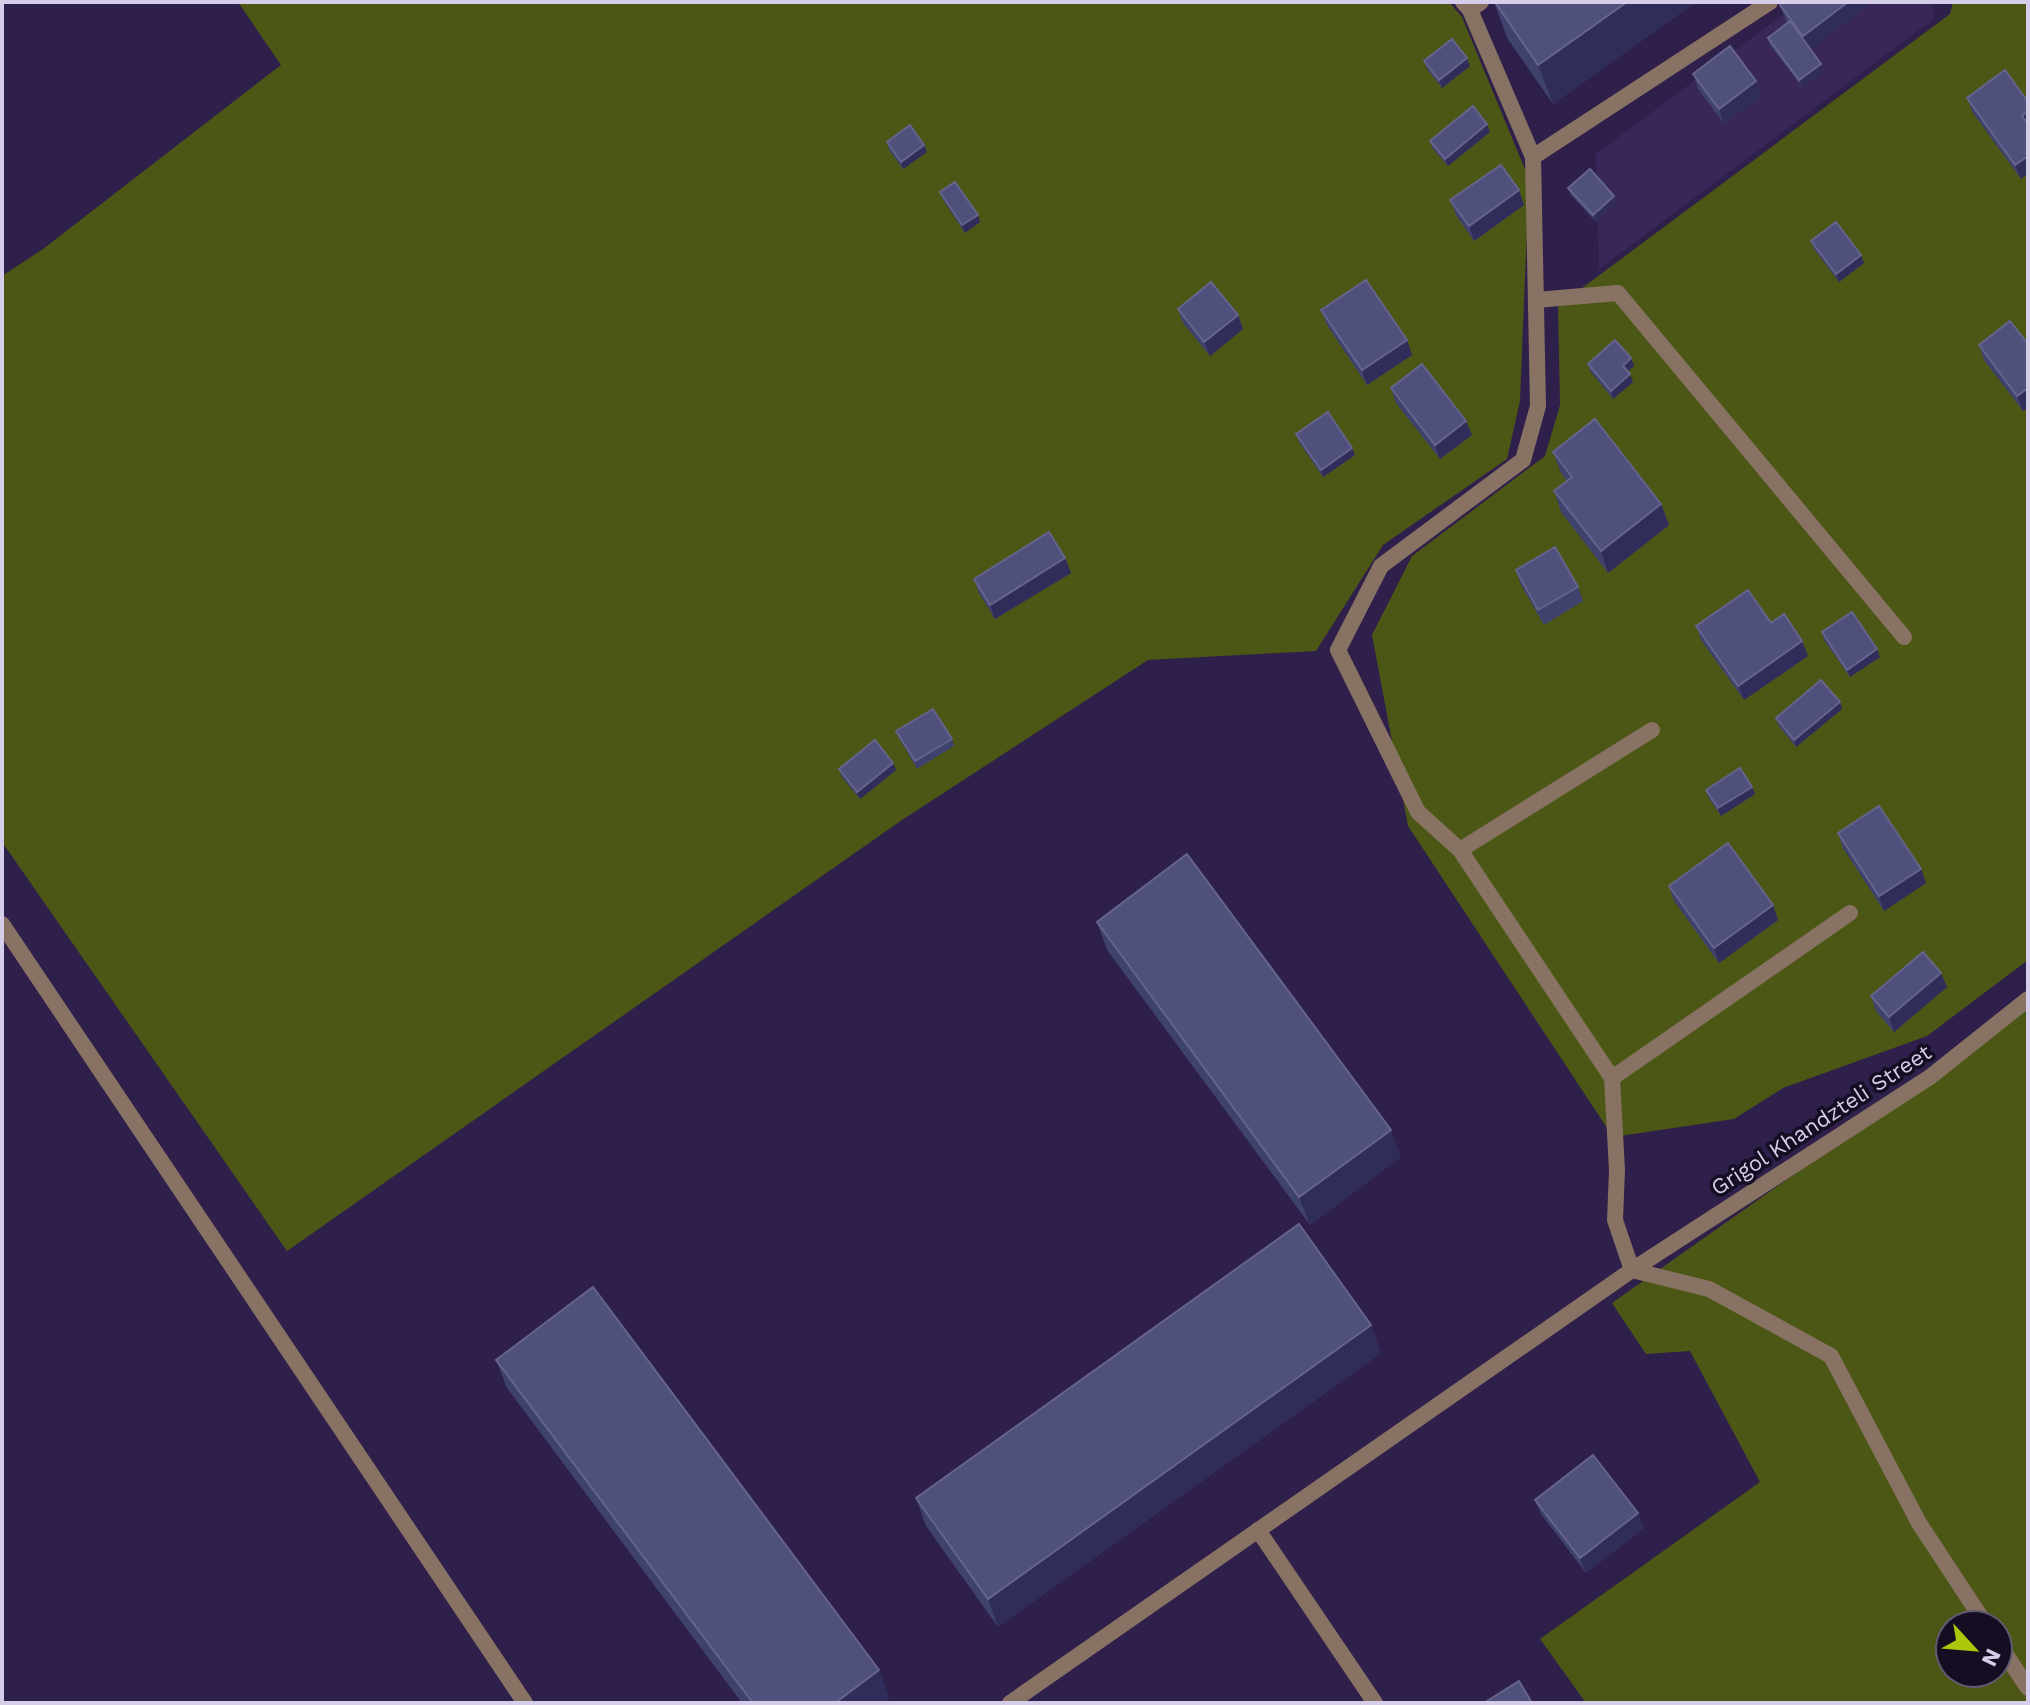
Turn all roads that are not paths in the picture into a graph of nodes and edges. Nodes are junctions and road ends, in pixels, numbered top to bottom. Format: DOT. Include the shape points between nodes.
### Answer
graph roads {
  1 [pos="1770,2"];
  2 [pos="1471,5"];
  3 [pos="1533,157"];
  4 [pos="1536,300"];
  5 [pos="1904,637"];
  6 [pos="1652,730"];
  7 [pos="1460,850"];
  8 [pos="1850,913"];
  9 [pos="2,924"];
  10 [pos="2028,999"];
  11 [pos="1612,1078"];
  12 [pos="1632,1270"];
  13 [pos="1258,1530"];
  14 [pos="1975,1609"];
  15 [pos="2014,1667"];
  16 [pos="2028,1688"];
  17 [pos="525,1703"];
  18 [pos="1010,1703"];
  19 [pos="1375,1703"];
  1 -- 3 [label="street"];
  2 -- 3 [label="street"];
  3 -- 4 [label="street"];
  4 -- 5 [label="street" via="1618,293"];
  4 -- 7 [label="street" via="1538,406 1523,460 1381,566 1338,650 1418,812"];
  6 -- 7 [label="street"];
  7 -- 11 [label="street"];
  8 -- 11 [label="street"];
  9 -- 17 [label="street"];
  10 -- 12 [label="street, Grigol Khandzteli Street" via="1930,1077"];
  11 -- 12 [label="street" via="1615,1220"];
  12 -- 13 [label="street, Grigol Khandzteli Street"];
  12 -- 14 [label="street" via="1709,1289 1831,1356 1919,1523"];
  13 -- 18 [label="street, Grigol Khandzteli Street"];
  13 -- 19 [label="street"];
  15 -- 16 [label="street"];
}
